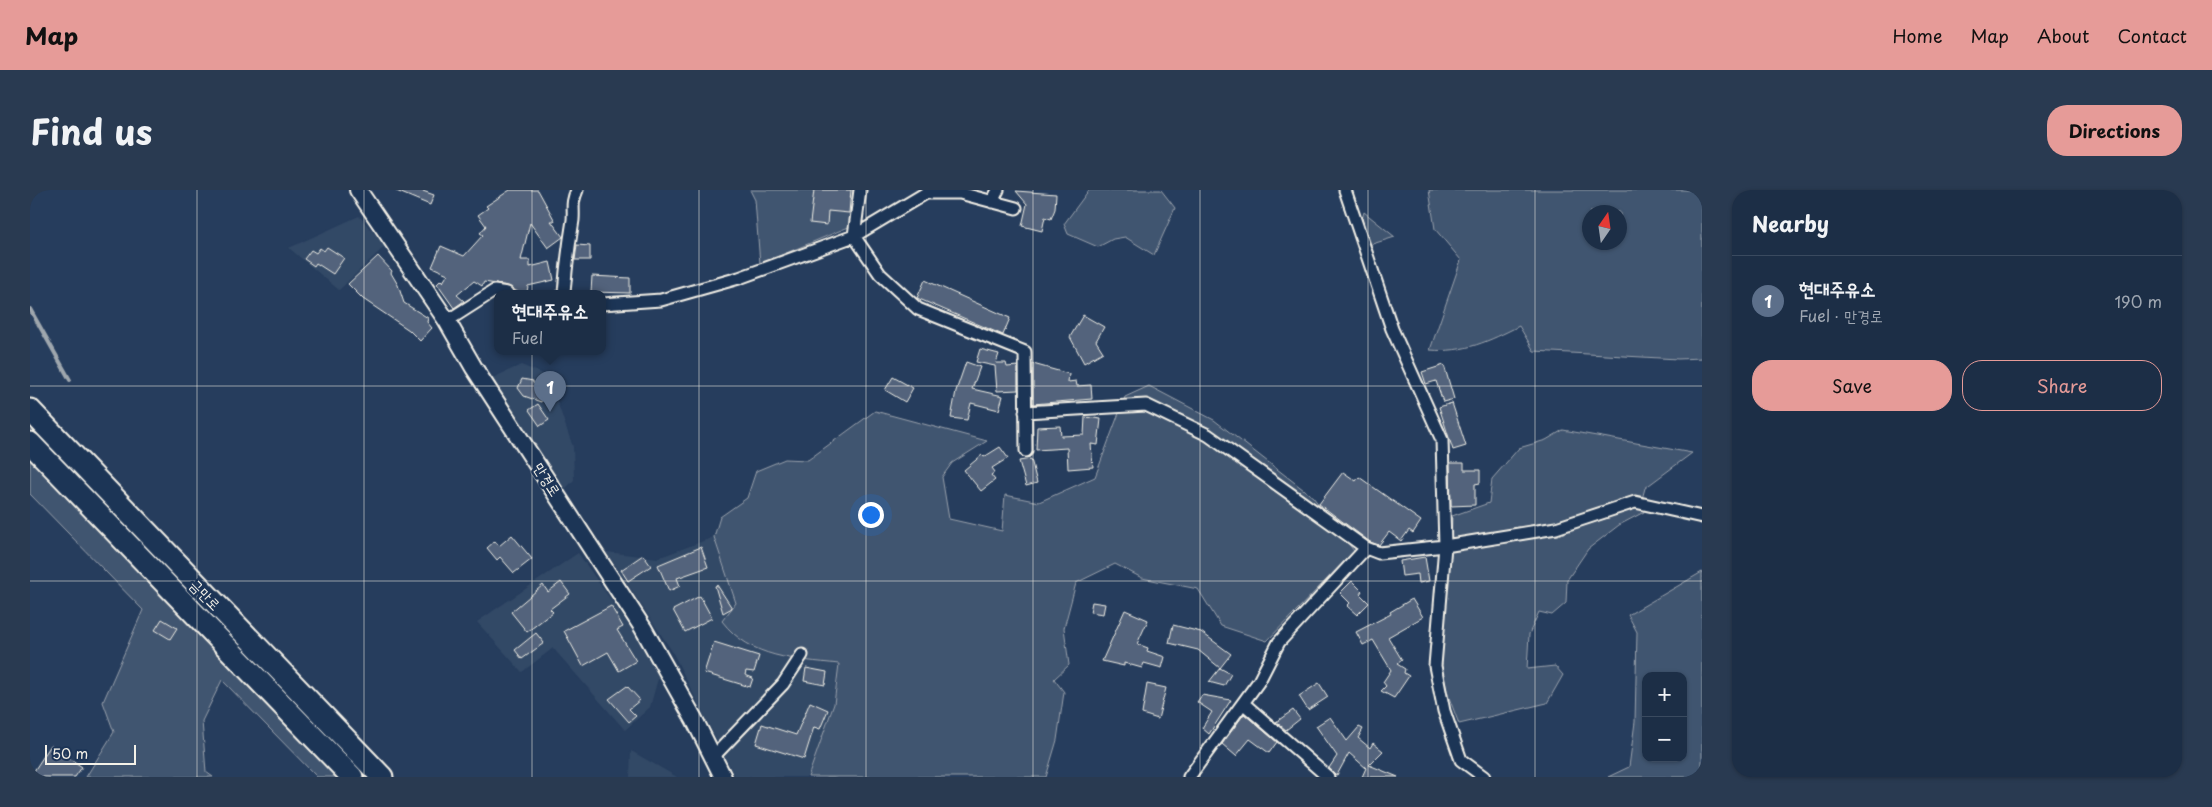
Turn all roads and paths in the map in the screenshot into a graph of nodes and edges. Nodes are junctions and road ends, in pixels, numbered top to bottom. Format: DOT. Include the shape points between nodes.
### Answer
graph roads {
  1 [pos="358,190"];
  2 [pos="577,190"];
  3 [pos="860,190"];
  4 [pos="998,190"];
  5 [pos="1345,190"];
  6 [pos="992,202"];
  7 [pos="1016,208"];
  8 [pos="854,236"];
  9 [pos="564,290"];
  10 [pos="494,291"];
  11 [pos="606,304"];
  12 [pos="447,321"];
  13 [pos="30,410"];
  14 [pos="1025,412"];
  15 [pos="30,443"];
  16 [pos="1026,450"];
  17 [pos="1702,517"];
  18 [pos="1445,546"];
  19 [pos="1366,548"];
  20 [pos="802,655"];
  21 [pos="1243,703"];
  22 [pos="714,756"];
  23 [pos="352,777"];
  24 [pos="382,777"];
  25 [pos="723,777"];
  26 [pos="1189,777"];
  27 [pos="1328,777"];
  28 [pos="1484,777"];
  1 -- 12 [label="street, 만경로"];
  2 -- 9 [label="street" via="572,204"];
  3 -- 8 [label="street"];
  4 -- 6 [label="street"];
  5 -- 18 [label="street" via="1392,329 1442,440"];
  6 -- 7 [label="street"];
  6 -- 8 [label="street" via="960,193 926,193"];
  8 -- 11 [label="street" via="739,278 661,300"];
  8 -- 14 [label="street" via="880,274 918,309 1025,352"];
  10 -- 12 [label="street"];
  12 -- 22 [label="street, 만경로" via="474,368 643,628"];
  13 -- 24 [label="highway, 금만로"];
  14 -- 16 [label="street"];
  14 -- 19 [label="street" via="1146,405 1208,435"];
  15 -- 23 [label="highway, 금만로"];
  17 -- 18 [label="street" via="1636,502 1556,528"];
  18 -- 19 [label="street" via="1378,554"];
  18 -- 28 [label="street" via="1435,666 1444,711 1461,760"];
  19 -- 21 [label="street" via="1279,642 1259,681"];
  20 -- 22 [label="street" via="783,684"];
  21 -- 26 [label="street"];
  21 -- 27 [label="street"];
  22 -- 25 [label="street, 만경로"];
}
